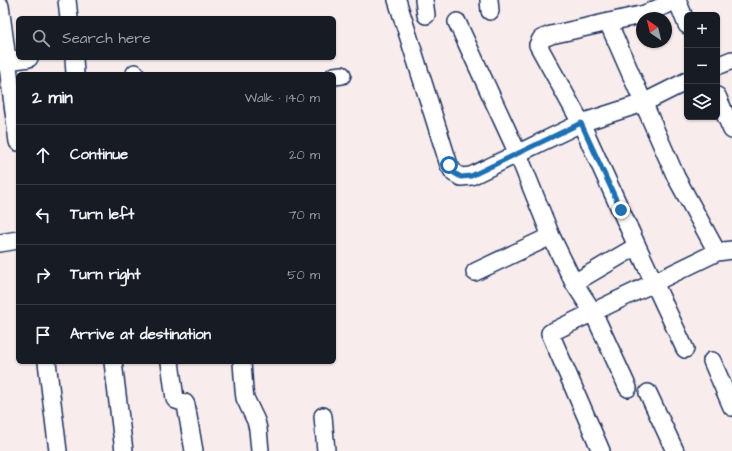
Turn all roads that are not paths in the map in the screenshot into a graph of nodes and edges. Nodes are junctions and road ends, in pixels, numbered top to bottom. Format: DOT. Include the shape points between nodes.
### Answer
graph roads {
  1 [pos="67,0"];
  2 [pos="398,0"];
  3 [pos="677,0"];
  4 [pos="0,6"];
  5 [pos="69,16"];
  6 [pos="684,18"];
  7 [pos="457,22"];
  8 [pos="608,22"];
  9 [pos="16,60"];
  10 [pos="74,60"];
  11 [pos="732,60"];
  12 [pos="3,62"];
  13 [pos="720,65"];
  14 [pos="76,72"];
  15 [pos="684,82"];
  16 [pos="643,103"];
  17 [pos="720,103"];
  18 [pos="581,123"];
  19 [pos="732,130"];
  20 [pos="16,131"];
  21 [pos="518,154"];
  22 [pos="551,236"];
  23 [pos="16,240"];
  24 [pos="0,243"];
  25 [pos="637,246"];
  26 [pos="724,251"];
  27 [pos="475,272"];
  28 [pos="654,282"];
  29 [pos="574,283"];
  30 [pos="593,312"];
  31 [pos="685,349"];
  32 [pos="712,361"];
  33 [pos="47,364"];
  34 [pos="113,364"];
  35 [pos="170,364"];
  36 [pos="242,364"];
  37 [pos="628,388"];
  38 [pos="648,392"];
  39 [pos="732,407"];
  40 [pos="323,416"];
  41 [pos="58,451"];
  42 [pos="124,451"];
  43 [pos="194,451"];
  44 [pos="260,451"];
  45 [pos="326,451"];
  46 [pos="601,451"];
  47 [pos="675,451"];
  1 -- 5 [label="street"];
  2 -- 21 [label="street" via="449,165 454,173 461,177 471,176"];
  3 -- 6 [label="street"];
  3 -- 8 [label="street" via="645,14"];
  4 -- 12 [label="street"];
  7 -- 21 [label="street"];
  8 -- 16 [label="street"];
  8 -- 18 [label="street" via="551,35 538,44"];
  9 -- 12 [label="street"];
  10 -- 14 [label="street"];
  11 -- 13 [label="street"];
  12 -- 20 [label="street"];
  15 -- 16 [label="street"];
  16 -- 18 [label="street"];
  16 -- 26 [label="street" via="676,177"];
  17 -- 19 [label="street"];
  18 -- 21 [label="street"];
  18 -- 25 [label="street"];
  21 -- 22 [label="street"];
  22 -- 27 [label="street"];
  22 -- 29 [label="street"];
  23 -- 24 [label="street"];
  25 -- 28 [label="street"];
  25 -- 29 [label="street"];
  26 -- 28 [label="street"];
  28 -- 30 [label="street"];
  28 -- 31 [label="street"];
  29 -- 30 [label="street"];
  30 -- 37 [label="street"];
  30 -- 46 [label="street" via="550,333"];
  32 -- 39 [label="street"];
  33 -- 41 [label="street"];
  34 -- 42 [label="street"];
  35 -- 43 [label="street" via="175,399 186,405"];
  36 -- 44 [label="street" via="245,398 256,421"];
  38 -- 47 [label="street"];
  40 -- 45 [label="street"];
}
